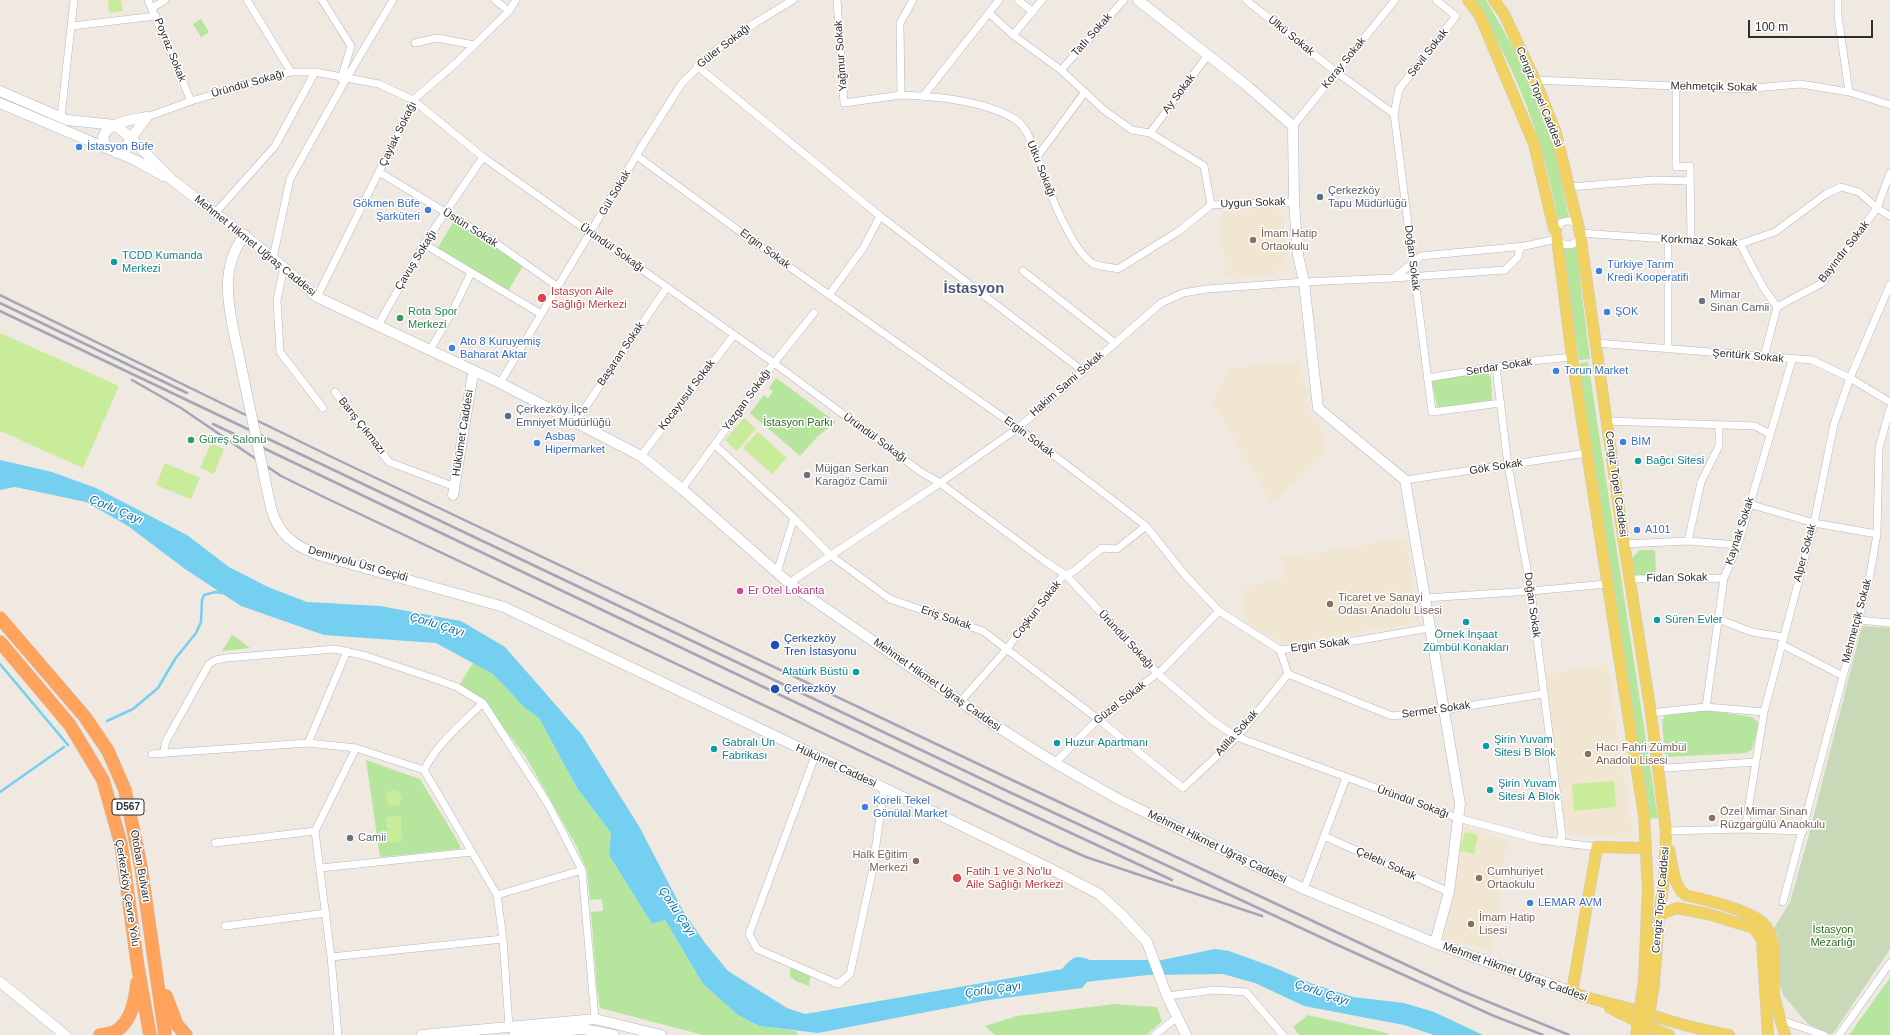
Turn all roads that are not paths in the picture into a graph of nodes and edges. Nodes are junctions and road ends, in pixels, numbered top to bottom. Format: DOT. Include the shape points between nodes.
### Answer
graph roads {
  1 [pos="74,0"];
  2 [pos="148,0"];
  3 [pos="165,0"];
  4 [pos="247,0"];
  5 [pos="322,0"];
  6 [pos="393,0"];
  7 [pos="495,0"];
  8 [pos="516,0"];
  9 [pos="793,0"];
  10 [pos="836,0"];
  11 [pos="913,0"];
  12 [pos="999,0"];
  13 [pos="1018,0"];
  14 [pos="1042,0"];
  15 [pos="1124,0"];
  16 [pos="1138,0"];
  17 [pos="1246,0"];
  18 [pos="1394,0"];
  19 [pos="1436,0"];
  20 [pos="1468,0"];
  21 [pos="1494,0"];
  22 [pos="1838,0"];
  23 [pos="152,8"];
  24 [pos="509,11"];
  25 [pos="1033,12"];
  26 [pos="989,13"];
  27 [pos="156,16"];
  28 [pos="72,26"];
  29 [pos="1014,35"];
  30 [pos="415,43"];
  31 [pos="474,45"];
  32 [pos="1208,55"];
  33 [pos="697,66"];
  34 [pos="1061,70"];
  35 [pos="291,72"];
  36 [pos="315,72"];
  37 [pos="1336,72"];
  38 [pos="344,79"];
  39 [pos="1535,80"];
  40 [pos="1676,86"];
  41 [pos="0,91"];
  42 [pos="1085,92"];
  43 [pos="1849,92"];
  44 [pos="901,95"];
  45 [pos="924,96"];
  46 [pos="413,100"];
  47 [pos="191,101"];
  48 [pos="0,103"];
  49 [pos="1890,105"];
  50 [pos="1394,114"];
  51 [pos="147,116"];
  52 [pos="61,117"];
  53 [pos="114,125"];
  54 [pos="1293,126"];
  55 [pos="1150,133"];
  56 [pos="131,138"];
  57 [pos="642,146"];
  58 [pos="106,148"];
  59 [pos="117,153"];
  60 [pos="483,156"];
  61 [pos="637,156"];
  62 [pos="1037,157"];
  63 [pos="379,172"];
  64 [pos="1890,174"];
  65 [pos="171,179"];
  66 [pos="1690,181"];
  67 [pos="1570,187"];
  68 [pos="1294,202"];
  69 [pos="1211,205"];
  70 [pos="1877,208"];
  71 [pos="216,212"];
  72 [pos="447,212"];
  73 [pos="880,216"];
  74 [pos="1890,216"];
  75 [pos="591,233"];
  76 [pos="1580,233"];
  77 [pos="245,235"];
  78 [pos="1557,235"];
  79 [pos="1668,239"];
  80 [pos="1691,241"];
  81 [pos="424,244"];
  82 [pos="1740,244"];
  83 [pos="1520,247"];
  84 [pos="273,258"];
  85 [pos="1413,264"];
  86 [pos="284,267"];
  87 [pos="1023,271"];
  88 [pos="471,273"];
  89 [pos="1414,277"];
  90 [pos="1394,278"];
  91 [pos="1304,282"];
  92 [pos="1890,285"];
  93 [pos="558,287"];
  94 [pos="667,287"];
  95 [pos="829,295"];
  96 [pos="317,297"];
  97 [pos="1777,307"];
  98 [pos="814,313"];
  99 [pos="541,314"];
  100 [pos="378,324"];
  101 [pos="734,334"];
  102 [pos="1115,343"];
  103 [pos="1596,343"];
  104 [pos="1668,349"];
  105 [pos="430,350"];
  106 [pos="1572,357"];
  107 [pos="1764,357"];
  108 [pos="1792,360"];
  109 [pos="774,363"];
  110 [pos="1496,367"];
  111 [pos="1083,370"];
  112 [pos="475,371"];
  113 [pos="1427,378"];
  114 [pos="1850,378"];
  115 [pos="500,383"];
  116 [pos="335,392"];
  117 [pos="1890,402"];
  118 [pos="1501,403"];
  119 [pos="324,408"];
  120 [pos="1890,408"];
  121 [pos="576,421"];
  122 [pos="1607,421"];
  123 [pos="1719,425"];
  124 [pos="1018,428"];
  125 [pos="1770,434"];
  126 [pos="715,445"];
  127 [pos="1587,453"];
  128 [pos="641,456"];
  129 [pos="1508,465"];
  130 [pos="1405,480"];
  131 [pos="940,483"];
  132 [pos="682,489"];
  133 [pos="454,491"];
  134 [pos="1749,504"];
  135 [pos="794,518"];
  136 [pos="1814,523"];
  137 [pos="1146,526"];
  138 [pos="1877,534"];
  139 [pos="1688,541"];
  140 [pos="1624,544"];
  141 [pos="1738,545"];
  142 [pos="830,555"];
  143 [pos="777,572"];
  144 [pos="1066,575"];
  145 [pos="1724,578"];
  146 [pos="1629,579"];
  147 [pos="789,583"];
  148 [pos="1607,584"];
  149 [pos="1531,591"];
  150 [pos="1424,598"];
  151 [pos="504,607"];
  152 [pos="1219,611"];
  153 [pos="0,618"];
  154 [pos="1718,619"];
  155 [pos="1858,620"];
  156 [pos="1890,623"];
  157 [pos="1429,628"];
  158 [pos="1782,641"];
  159 [pos="0,642"];
  160 [pos="1006,650"];
  161 [pos="1280,650"];
  162 [pos="347,651"];
  163 [pos="1158,674"];
  164 [pos="1288,674"];
  165 [pos="1843,676"];
  166 [pos="1543,694"];
  167 [pos="961,702"];
  168 [pos="483,703"];
  169 [pos="1706,707"];
  170 [pos="1444,710"];
  171 [pos="1650,712"];
  172 [pos="1764,712"];
  173 [pos="1098,719"];
  174 [pos="1237,736"];
  175 [pos="308,743"];
  176 [pos="356,748"];
  177 [pos="152,754"];
  178 [pos="164,754"];
  179 [pos="815,756"];
  180 [pos="1755,762"];
  181 [pos="1055,763"];
  182 [pos="1667,768"];
  183 [pos="424,770"];
  184 [pos="1346,778"];
  185 [pos="884,788"];
  186 [pos="1183,788"];
  187 [pos="1458,818"];
  188 [pos="1745,829"];
  189 [pos="315,831"];
  190 [pos="1803,831"];
  191 [pos="1666,833"];
  192 [pos="1324,836"];
  193 [pos="215,843"];
  194 [pos="1559,843"];
  195 [pos="1597,847"];
  196 [pos="1646,848"];
  197 [pos="472,852"];
  198 [pos="320,868"];
  199 [pos="582,870"];
  200 [pos="1304,889"];
  201 [pos="1448,892"];
  202 [pos="497,895"];
  203 [pos="1783,902"];
  204 [pos="326,913"];
  205 [pos="1659,914"];
  206 [pos="225,926"];
  207 [pos="503,939"];
  208 [pos="1435,943"];
  209 [pos="331,957"];
  210 [pos="156,962"];
  211 [pos="1890,963"];
  212 [pos="138,968"];
  213 [pos="0,982"];
  214 [pos="1649,982"];
  215 [pos="1165,992"];
  216 [pos="1572,992"];
  217 [pos="1594,1000"];
  218 [pos="1176,1018"];
  219 [pos="595,1019"];
  220 [pos="1781,1020"];
  221 [pos="1645,1030"];
  222 [pos="512,1031"];
  223 [pos="609,1034"];
  224 [pos="65,1035"];
  225 [pos="100,1035"];
  226 [pos="150,1035"];
  227 [pos="165,1035"];
  228 [pos="186,1035"];
  229 [pos="338,1035"];
  230 [pos="422,1035"];
  231 [pos="661,1035"];
  232 [pos="1154,1035"];
  233 [pos="1186,1035"];
  234 [pos="1282,1035"];
  235 [pos="1636,1035"];
  236 [pos="1669,1035"];
  237 [pos="1729,1035"];
  238 [pos="1768,1035"];
  239 [pos="1785,1035"];
  240 [pos="1824,1035"];
  241 [pos="1839,1035"];
  1 -- 28 [label="street"];
  2 -- 23 [label="street, Poyraz Sokak"];
  3 -- 23 [label="street"];
  4 -- 35 [label="street"];
  5 -- 38 [label="street" via="351,46"];
  6 -- 38 [label="street"];
  7 -- 24 [label="street"];
  8 -- 24 [label="street, Çaylak Sokağı"];
  9 -- 33 [label="street, Güler Sokağı" via="717,49"];
  10 -- 44 [label="street, Yağmur Sokak" via="844,103"];
  11 -- 44 [label="street" via="900,23"];
  12 -- 26 [label="street"];
  13 -- 25 [label="street"];
  14 -- 25 [label="street"];
  15 -- 34 [label="street, Tatlı Sokak"];
  16 -- 32 [label="street"];
  17 -- 37 [label="street, Ülkü Sokak"];
  18 -- 37 [label="street, Koray Sokak"];
  19 -- 50 [label="street, Sevil Sokak" via="1456,16 1399,90"];
  20 -- 78 [label="main road, Cengiz Topel Caddesi" via="1480,16 1534,144"];
  21 -- 39 [label="main road, Cengiz Topel Caddesi" via="1504,14"];
  22 -- 43 [label="street"];
  23 -- 27 [label="street, Poyraz Sokak"];
  24 -- 31 [label="street, Çaylak Sokağı"];
  25 -- 29 [label="street"];
  26 -- 29 [label="street"];
  26 -- 45 [label="street"];
  27 -- 28 [label="street"];
  27 -- 47 [label="street, Poyraz Sokak"];
  28 -- 52 [label="street"];
  29 -- 34 [label="street"];
  30 -- 31 [label="street" via="437,38"];
  31 -- 46 [label="street, Çaylak Sokağı"];
  32 -- 54 [label="street"];
  32 -- 55 [label="street, Ay Sokak"];
  33 -- 57 [label="street, Güler Sokağı" via="682,83"];
  33 -- 73 [label="street"];
  34 -- 42 [label="street"];
  35 -- 36 [label="street, Üründül Sokağı"];
  35 -- 47 [label="street, Üründül Sokağı"];
  36 -- 38 [label="street, Üründül Sokağı"];
  36 -- 71 [label="street" via="275,146"];
  37 -- 50 [label="street"];
  37 -- 54 [label="street, Koray Sokak"];
  38 -- 46 [label="street, Üründül Sokağı" via="379,84"];
  38 -- 84 [label="street" via="290,179"];
  39 -- 40 [label="street, Mehmetçik Sokak"];
  39 -- 67 [label="main road, Cengiz Topel Caddesi" via="1556,133"];
  40 -- 43 [label="street, Mehmetçik Sokak" via="1743,90 1800,84"];
  40 -- 66 [label="street" via="1676,168 1690,166"];
  41 -- 52 [label="street"];
  42 -- 55 [label="street" via="1104,110 1132,130"];
  42 -- 62 [label="street"];
  43 -- 49 [label="street, Mehmetçik Sokak"];
  44 -- 45 [label="street, Utku Sokağı"];
  45 -- 62 [label="street, Utku Sokağı" via="991,107 1017,121 1032,142"];
  46 -- 60 [label="street, Üründül Sokağı"];
  46 -- 63 [label="street, Çaylak Sokağı" via="412,108"];
  47 -- 51 [label="street, Üründül Sokağı"];
  48 -- 58 [label="street, Mehmet Hikmet Uğraş Caddesi"];
  50 -- 85 [label="street, Doğan Sokak"];
  51 -- 53 [label="street"];
  51 -- 56 [label="street"];
  52 -- 53 [label="street" via="67,120"];
  53 -- 56 [label="street, Mehmet Hikmet Uğraş Caddesi"];
  53 -- 58 [label="street" via="106,130 103,137"];
  54 -- 68 [label="street"];
  55 -- 69 [label="street" via="1204,166"];
  56 -- 59 [label="street" via="125,150"];
  56 -- 65 [label="street, Mehmet Hikmet Uğraş Caddesi"];
  57 -- 61 [label="street, Gül Sokak"];
  58 -- 59 [label="street, Mehmet Hikmet Uğraş Caddesi"];
  59 -- 65 [label="street, Mehmet Hikmet Uğraş Caddesi"];
  60 -- 72 [label="street, Çavuş Sokağı"];
  60 -- 75 [label="street, Üründül Sokağı"];
  61 -- 75 [label="street, Gül Sokak"];
  61 -- 95 [label="street, Ergin Sokak"];
  62 -- 69 [label="street, Utku Sokağı" via="1073,241 1092,264 1118,269 1180,231"];
  63 -- 72 [label="street, Üstün Sokak"];
  63 -- 96 [label="street, Çaylak Sokağı"];
  64 -- 70 [label="street, Bayındır Sokak"];
  65 -- 71 [label="street, Mehmet Hikmet Uğraş Caddesi"];
  66 -- 67 [label="street" via="1655,180"];
  66 -- 80 [label="street"];
  67 -- 76 [label="main road, Cengiz Topel Caddesi"];
  68 -- 69 [label="street, Uygun Sokak"];
  68 -- 91 [label="street" via="1298,255"];
  70 -- 74 [label="street, Korkmaz Sokak"];
  70 -- 82 [label="street, Korkmaz Sokak" via="1859,192 1841,187 1826,194 1775,232"];
  70 -- 97 [label="street, Bayındır Sokak" via="1822,284"];
  71 -- 77 [label="street, Mehmet Hikmet Uğraş Caddesi"];
  72 -- 81 [label="street, Çavuş Sokağı"];
  72 -- 93 [label="street, Üstün Sokak"];
  73 -- 95 [label="street" via="864,247"];
  73 -- 111 [label="street"];
  75 -- 93 [label="street, Gül Sokak"];
  75 -- 94 [label="street, Üründül Sokağı"];
  76 -- 78 [label="street" via="1576,241 1570,245 1562,244"];
  76 -- 78 [label="street" via="1574,224 1567,222 1560,225"];
  76 -- 79 [label="street, Korkmaz Sokak"];
  76 -- 103 [label="main road, Cengiz Topel Caddesi"];
  77 -- 84 [label="street, Mehmet Hikmet Uğraş Caddesi"];
  77 -- 151 [label="street, Demiryolu Üst Geçidi, bridge" via="233,255 228,270 227,287 271,508 274,519 285,536 307,550"];
  78 -- 83 [label="street"];
  78 -- 106 [label="main road, Cengiz Topel Caddesi"];
  79 -- 80 [label="street, Korkmaz Sokak"];
  79 -- 104 [label="street"];
  80 -- 82 [label="street, Korkmaz Sokak"];
  81 -- 88 [label="street"];
  81 -- 100 [label="street, Çavuş Sokağı"];
  82 -- 97 [label="street" via="1763,288"];
  83 -- 85 [label="street" via="1422,256"];
  83 -- 89 [label="street, Hakim Sami Sokak" via="1518,257 1505,270"];
  84 -- 86 [label="street, Mehmet Hikmet Uğraş Caddesi"];
  85 -- 89 [label="street, Doğan Sokak"];
  85 -- 90 [label="street"];
  86 -- 96 [label="street, Mehmet Hikmet Uğraş Caddesi"];
  86 -- 119 [label="street" via="277,300 280,352"];
  87 -- 102 [label="street"];
  88 -- 99 [label="street"];
  88 -- 105 [label="street"];
  89 -- 90 [label="street, Hakim Sami Sokak"];
  89 -- 113 [label="street, Doğan Sokak"];
  90 -- 91 [label="street, Hakim Sami Sokak"];
  91 -- 102 [label="street, Hakim Sami Sokak" via="1183,293 1161,303"];
  91 -- 130 [label="street" via="1318,408"];
  92 -- 114 [label="street, Alper Sokak"];
  93 -- 99 [label="street, Gül Sokak"];
  94 -- 101 [label="street, Üründül Sokağı"];
  94 -- 121 [label="street, Başaran Sokak"];
  95 -- 124 [label="street, Ergin Sokak"];
  96 -- 100 [label="street, Mehmet Hikmet Uğraş Caddesi"];
  97 -- 107 [label="street"];
  98 -- 109 [label="street, Yazgan Sokağı"];
  99 -- 115 [label="street, Gül Sokak"];
  100 -- 105 [label="street, Mehmet Hikmet Uğraş Caddesi"];
  101 -- 109 [label="street, Üründül Sokağı"];
  101 -- 128 [label="street, Kocayusuf Sokak"];
  102 -- 111 [label="street, Hakim Sami Sokak"];
  103 -- 104 [label="street, Şentürk Sokak"];
  103 -- 122 [label="main road, Cengiz Topel Caddesi"];
  104 -- 107 [label="street, Şentürk Sokak"];
  105 -- 112 [label="street, Mehmet Hikmet Uğraş Caddesi"];
  106 -- 110 [label="street, Serdar Sokak"];
  106 -- 127 [label="main road, Cengiz Topel Caddesi"];
  107 -- 108 [label="street, Şentürk Sokak"];
  108 -- 114 [label="street, Şentürk Sokak" via="1812,360"];
  108 -- 125 [label="street, Kaynak Sokak"];
  109 -- 126 [label="street, Yazgan Sokağı"];
  109 -- 131 [label="street, Üründül Sokağı" via="921,472"];
  110 -- 113 [label="street, Serdar Sokak"];
  110 -- 118 [label="street, Doğan Sokak"];
  111 -- 124 [label="street, Hakim Sami Sokak"];
  112 -- 115 [label="street, Mehmet Hikmet Uğraş Caddesi"];
  112 -- 133 [label="street, Hükümet Caddesi"];
  113 -- 118 [label="street, Doğan Sokak" via="1432,412"];
  114 -- 117 [label="street, Şentürk Sokak"];
  114 -- 136 [label="street, Alper Sokak" via="1834,424"];
  115 -- 121 [label="street, Mehmet Hikmet Uğraş Caddesi"];
  116 -- 133 [label="street, Barış Çıkmazı" via="389,462"];
  118 -- 129 [label="street, Doğan Sokak"];
  120 -- 138 [label="street, Mehmetçik Sokak" via="1880,448"];
  121 -- 128 [label="street, Mehmet Hikmet Uğraş Caddesi"];
  122 -- 123 [label="street"];
  122 -- 140 [label="main road, Cengiz Topel Caddesi"];
  123 -- 125 [label="street" via="1756,426"];
  123 -- 139 [label="street" via="1719,446 1701,482"];
  124 -- 131 [label="street, Hakim Sami Sokak"];
  124 -- 137 [label="street, Ergin Sokak"];
  125 -- 134 [label="street, Kaynak Sokak"];
  126 -- 132 [label="street, Yazgan Sokağı"];
  126 -- 135 [label="street, Eriş Sokak"];
  127 -- 129 [label="street, Gök Sokak"];
  127 -- 148 [label="main road, Cengiz Topel Caddesi"];
  128 -- 132 [label="street, Mehmet Hikmet Uğraş Caddesi"];
  129 -- 130 [label="street, Gök Sokak"];
  129 -- 149 [label="street, Doğan Sokak"];
  130 -- 150 [label="street"];
  131 -- 142 [label="street, Hakim Sami Sokak"];
  131 -- 144 [label="street, Üründül Sokağı"];
  132 -- 143 [label="street, Mehmet Hikmet Uğraş Caddesi"];
  134 -- 136 [label="street"];
  134 -- 141 [label="street, Kaynak Sokak"];
  135 -- 142 [label="street, Eriş Sokak"];
  135 -- 143 [label="street"];
  136 -- 138 [label="street"];
  136 -- 158 [label="street, Alper Sokak"];
  137 -- 144 [label="street, Coşkun Sokak" via="1116,549 1102,548"];
  137 -- 152 [label="street, Ergin Sokak" via="1185,575"];
  138 -- 155 [label="street, Mehmetçik Sokak" via="1870,575"];
  139 -- 140 [label="street"];
  139 -- 141 [label="street"];
  140 -- 146 [label="main road, Cengiz Topel Caddesi"];
  141 -- 145 [label="street, Kaynak Sokak"];
  142 -- 147 [label="street, Hakim Sami Sokak"];
  142 -- 160 [label="street, Eriş Sokak" via="890,599 983,631"];
  143 -- 147 [label="street, Mehmet Hikmet Uğraş Caddesi"];
  144 -- 160 [label="street, Coşkun Sokak" via="1045,597"];
  144 -- 163 [label="street, Üründül Sokağı"];
  145 -- 146 [label="street, Fidan Sokak"];
  145 -- 154 [label="street, Kaynak Sokak"];
  146 -- 171 [label="main road, Cengiz Topel Caddesi"];
  147 -- 167 [label="street, Mehmet Hikmet Uğraş Caddesi"];
  148 -- 149 [label="street"];
  148 -- 196 [label="main road, Cengiz Topel Caddesi" via="1644,816"];
  149 -- 150 [label="street"];
  149 -- 166 [label="street, Doğan Sokak"];
  150 -- 157 [label="street"];
  151 -- 179 [label="street, Hükümet Caddesi"];
  152 -- 161 [label="street, Ergin Sokak"];
  152 -- 163 [label="street, Güzel Sokak"];
  153 -- 210 [label="highway, Otoban Bulvarı / D567" via="84,717 108,751 125,790 141,867"];
  154 -- 158 [label="street"];
  154 -- 169 [label="street, Kaynak Sokak"];
  155 -- 156 [label="street"];
  155 -- 165 [label="street, Mehmetçik Sokak"];
  157 -- 161 [label="street, Ergin Sokak"];
  157 -- 170 [label="street"];
  158 -- 165 [label="street"];
  158 -- 172 [label="street, Alper Sokak"];
  159 -- 212 [label="highway, Çerkezköy Çevre Yolu / D567" via="70,725 103,780 121,844"];
  160 -- 167 [label="street, Coşkun Sokak"];
  160 -- 173 [label="street, Eriş Sokak"];
  161 -- 164 [label="street"];
  162 -- 168 [label="street" via="457,687"];
  162 -- 175 [label="street"];
  162 -- 178 [label="street" via="335,649 216,660 208,664 166,741"];
  163 -- 173 [label="street, Güzel Sokak"];
  163 -- 174 [label="street, Üründül Sokağı" via="1213,721"];
  164 -- 170 [label="street, Sermet Sokak" via="1392,716"];
  164 -- 174 [label="street, Atilla Sokak"];
  165 -- 190 [label="street, Mehmetçik Sokak"];
  166 -- 170 [label="street, Sermet Sokak"];
  166 -- 194 [label="street, Doğan Sokak" via="1562,836"];
  167 -- 181 [label="street, Mehmet Hikmet Uğraş Caddesi"];
  168 -- 183 [label="street" via="454,730 430,758"];
  168 -- 199 [label="street" via="548,804"];
  169 -- 171 [label="street"];
  169 -- 172 [label="street"];
  170 -- 187 [label="street" via="1460,804"];
  171 -- 191 [label="main road, Cengiz Topel Caddesi"];
  172 -- 180 [label="street, Alper Sokak"];
  173 -- 181 [label="street, Güzel Sokak"];
  173 -- 186 [label="street, Eriş Sokak"];
  174 -- 184 [label="street, Üründül Sokağı"];
  174 -- 186 [label="street, Atilla Sokak"];
  175 -- 176 [label="street"];
  175 -- 178 [label="street"];
  176 -- 183 [label="street"];
  176 -- 189 [label="street"];
  177 -- 178 [label="street"];
  179 -- 185 [label="street, Hükümet Caddesi"];
  179 -- 185 [label="street" via="749,934 757,949 838,984 850,974 872,873"];
  180 -- 182 [label="street"];
  180 -- 188 [label="street, Alper Sokak"];
  181 -- 200 [label="street, Mehmet Hikmet Uğraş Caddesi" via="1118,799"];
  183 -- 197 [label="street"];
  184 -- 187 [label="street, Üründül Sokağı"];
  184 -- 192 [label="street"];
  185 -- 215 [label="street, Hükümet Caddesi" via="1099,894 1146,942"];
  187 -- 194 [label="street, Üründül Sokağı"];
  187 -- 201 [label="street"];
  188 -- 190 [label="street"];
  188 -- 191 [label="street"];
  189 -- 193 [label="street"];
  189 -- 198 [label="street"];
  190 -- 203 [label="street, Mehmetçik Sokak"];
  191 -- 205 [label="main road, Cengiz Topel Caddesi" via="1664,880"];
  191 -- 220 [label="main road" via="1680,891 1685,895 1753,916 1764,924 1771,936 1773,947 1774,995"];
  192 -- 200 [label="street"];
  192 -- 201 [label="street, Çelebi Sokak"];
  194 -- 195 [label="street, Üründül Sokağı"];
  195 -- 196 [label="main road"];
  195 -- 216 [label="main road"];
  196 -- 214 [label="main road, Cengiz Topel Caddesi"];
  197 -- 198 [label="street"];
  197 -- 202 [label="street"];
  198 -- 204 [label="street"];
  199 -- 202 [label="street"];
  199 -- 219 [label="street"];
  200 -- 208 [label="street, Mehmet Hikmet Uğraş Caddesi"];
  201 -- 208 [label="street"];
  202 -- 207 [label="street"];
  204 -- 206 [label="street"];
  204 -- 209 [label="street"];
  205 -- 214 [label="main road, Cengiz Topel Caddesi"];
  205 -- 238 [label="main road" via="1676,908 1708,914 1754,928 1762,940"];
  207 -- 209 [label="street"];
  207 -- 222 [label="street"];
  208 -- 216 [label="street, Mehmet Hikmet Uğraş Caddesi"];
  209 -- 229 [label="street"];
  210 -- 227 [label="highway, Otoban Bulvarı / D567"];
  210 -- 228 [label="highway" via="172,1013 177,1025"];
  211 -- 241 [label="street"];
  212 -- 225 [label="highway" via="134,1002 128,1018 116,1032"];
  212 -- 226 [label="highway, Çerkezköy Çevre Yolu / D567"];
  213 -- 224 [label="street"];
  214 -- 221 [label="main road, bridge"];
  214 -- 235 [label="main road, bridge"];
  215 -- 218 [label="street"];
  215 -- 234 [label="street" via="1246,992"];
  216 -- 217 [label="main road, Mehmet Hikmet Uğraş Caddesi"];
  217 -- 221 [label="main road, Mehmet Hikmet Uğraş Caddesi"];
  217 -- 237 [label="main road, Mehmet Hikmet Uğraş Caddesi" via="1673,1023"];
  218 -- 232 [label="street"];
  218 -- 233 [label="street"];
  219 -- 222 [label="street"];
  219 -- 231 [label="street"];
  220 -- 239 [label="main road"];
  220 -- 240 [label="street"];
  221 -- 236 [label="main road, Mehmet Hikmet Uğraş Caddesi"];
  222 -- 223 [label="street" via="583,1029"];
  222 -- 230 [label="street"];
}
